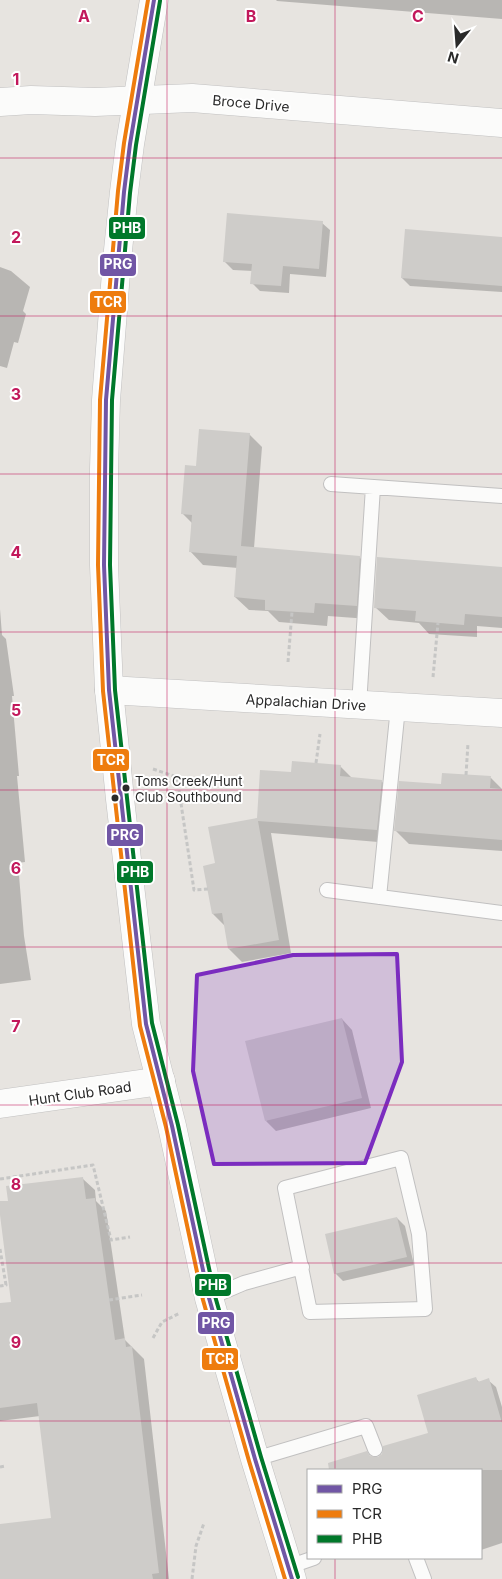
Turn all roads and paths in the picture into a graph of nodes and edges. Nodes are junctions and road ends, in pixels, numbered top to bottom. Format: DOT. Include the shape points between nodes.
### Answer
graph roads {
  1 [pos="154,0"];
  2 [pos="138,100"];
  3 [pos="0,102"];
  4 [pos="502,123"];
  5 [pos="331,484"];
  6 [pos="373,488"];
  7 [pos="502,496"];
  8 [pos="292,612"];
  9 [pos="438,623"];
  10 [pos="288,662"];
  11 [pos="109,690"];
  12 [pos="359,705"];
  13 [pos="398,707"];
  14 [pos="430,709"];
  15 [pos="502,713"];
  16 [pos="153,770"];
  17 [pos="208,889"];
  18 [pos="327,890"];
  19 [pos="379,896"];
  20 [pos="502,913"];
  21 [pos="161,1081"];
  22 [pos="0,1104"];
  23 [pos="0,1179"];
  24 [pos="130,1237"];
  25 [pos="0,1249"];
  26 [pos="302,1267"];
  27 [pos="0,1286"];
  28 [pos="142,1295"];
  29 [pos="210,1298"];
  30 [pos="109,1300"];
  31 [pos="162,1322"];
  32 [pos="153,1338"];
  33 [pos="376,1449"];
  34 [pos="255,1459"];
  35 [pos="5,1466"];
  36 [pos="0,1467"];
  37 [pos="204,1523"];
  38 [pos="312,1559"];
  39 [pos="416,1559"];
  40 [pos="290,1573"];
  41 [pos="192,1579"];
  42 [pos="424,1579"];
  1 -- 2 [label="main road"];
  2 -- 3 [label="main road, Broce Drive"];
  2 -- 4 [label="main road, Broce Drive" via="192,98"];
  2 -- 11 [label="main road" via="116,260 106,400 104,565"];
  5 -- 6 [label="lane"];
  6 -- 7 [label="lane"];
  6 -- 12 [label="lane"];
  8 -- 10 [label="path"];
  9 -- 14 [label="path"];
  11 -- 12 [label="main road, Appalachian Drive"];
  11 -- 21 [label="main road" via="146,1024"];
  12 -- 13 [label="main road, Appalachian Drive"];
  13 -- 14 [label="main road, Appalachian Drive"];
  13 -- 19 [label="lane"];
  14 -- 15 [label="main road, Appalachian Drive"];
  16 -- 17 [label="path" via="177,777 194,890"];
  18 -- 19 [label="lane"];
  19 -- 20 [label="lane"];
  21 -- 22 [label="main road, Hunt Club Road"];
  21 -- 29 [label="main road"];
  23 -- 24 [label="path" via="93,1165 111,1240"];
  25 -- 27 [label="path" via="6,1285"];
  26 -- 26 [label="lane" via="310,1312 425,1309 418,1234 402,1158 285,1188"];
  26 -- 29 [label="lane" via="244,1283"];
  28 -- 30 [label="path"];
  29 -- 34 [label="main road"];
  31 -- 32 [label="path"];
  33 -- 34 [label="lane" via="366,1426"];
  34 -- 40 [label="main road"];
  35 -- 36 [label="path"];
  37 -- 41 [label="path" via="196,1546"];
  38 -- 40 [label="lane"];
  39 -- 42 [label="lane"];
}
